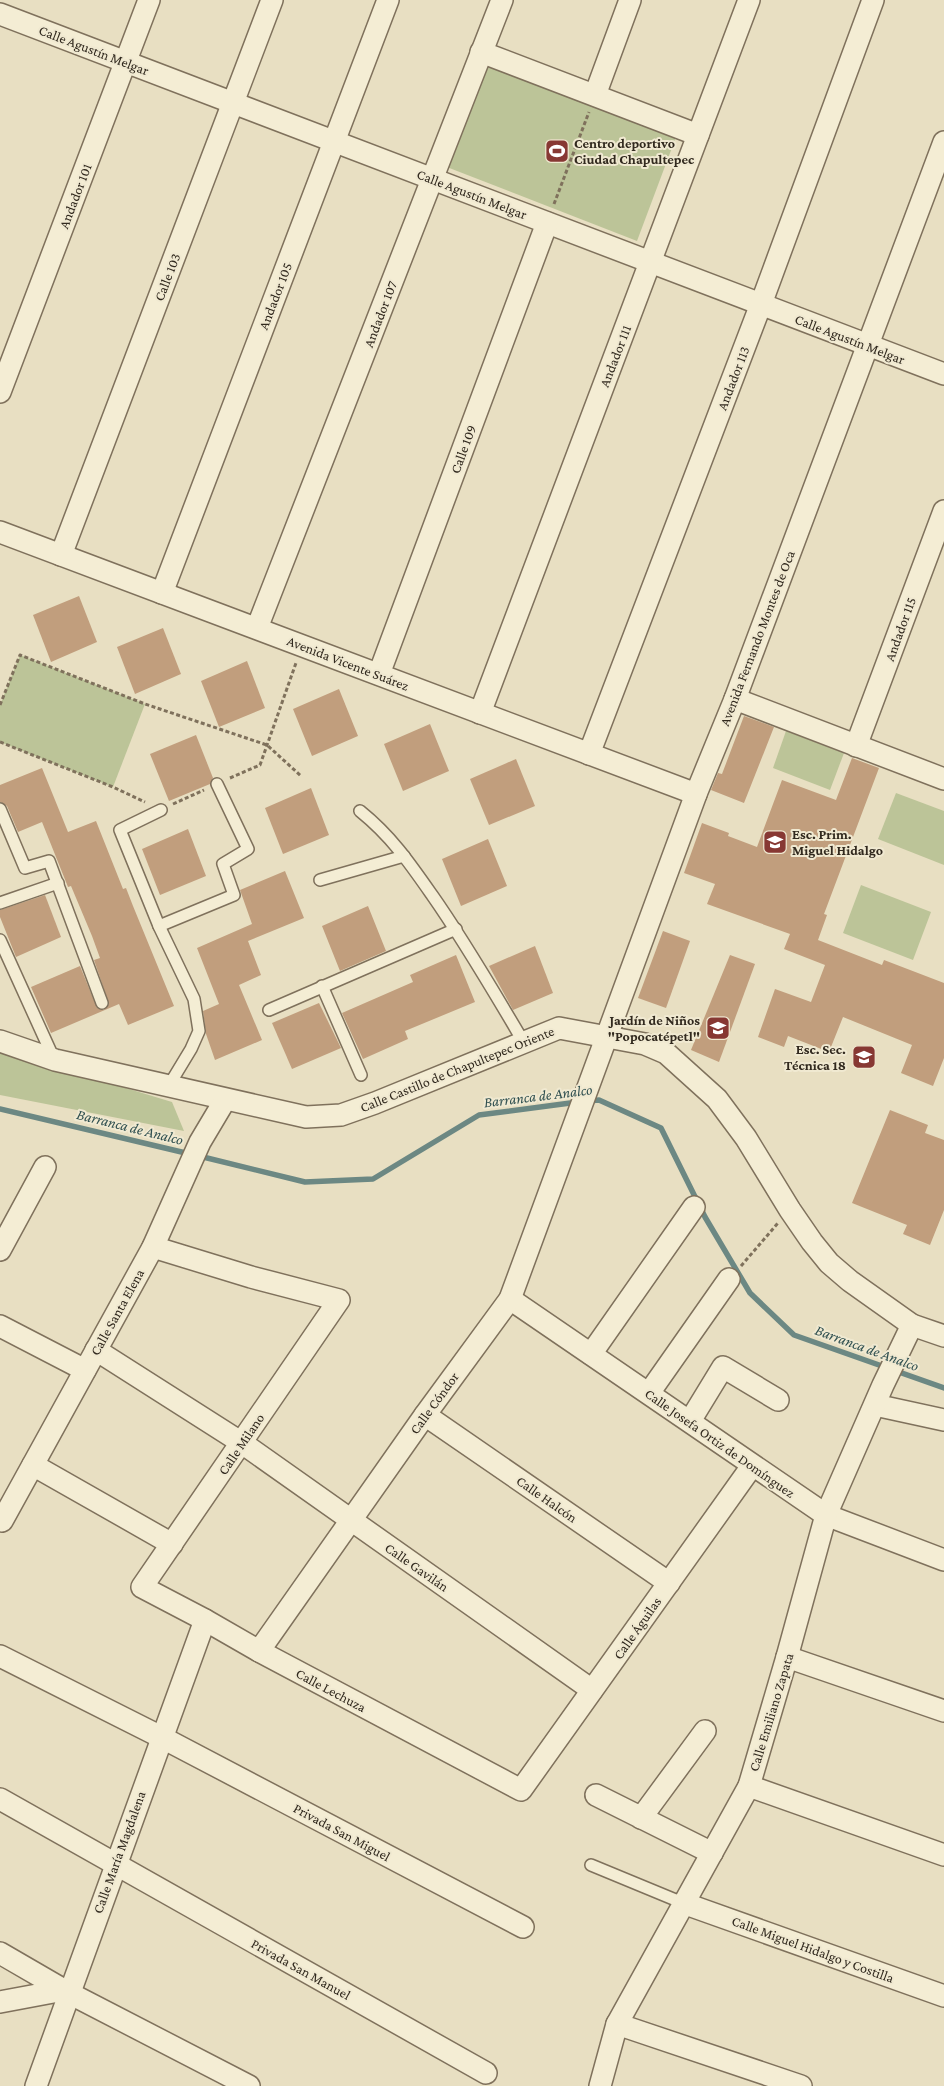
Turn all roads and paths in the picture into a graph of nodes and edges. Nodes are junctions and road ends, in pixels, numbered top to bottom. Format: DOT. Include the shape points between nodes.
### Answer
graph roads {
  1 [pos="149,0"];
  2 [pos="272,0"];
  3 [pos="388,0"];
  4 [pos="502,0"];
  5 [pos="630,0"];
  6 [pos="749,0"];
  7 [pos="873,0"];
  8 [pos="0,14"];
  9 [pos="482,52"];
  10 [pos="126,62"];
  11 [pos="595,95"];
  12 [pos="233,103"];
  13 [pos="698,136"];
  14 [pos="333,142"];
  15 [pos="944,142"];
  16 [pos="433,179"];
  17 [pos="547,223"];
  18 [pos="650,262"];
  19 [pos="761,304"];
  20 [pos="867,345"];
  21 [pos="944,374"];
  22 [pos="0,392"];
  23 [pos="944,511"];
  24 [pos="0,532"];
  25 [pos="62,555"];
  26 [pos="162,593"];
  27 [pos="257,628"];
  28 [pos="302,646"];
  29 [pos="379,674"];
  30 [pos="735,699"];
  31 [pos="0,705"];
  32 [pos="480,713"];
  33 [pos="0,742"];
  34 [pos="267,745"];
  35 [pos="856,746"];
  36 [pos="589,754"];
  37 [pos="300,776"];
  38 [pos="944,779"];
  39 [pos="217,784"];
  40 [pos="696,794"];
  41 [pos="0,809"];
  42 [pos="161,810"];
  43 [pos="360,811"];
  44 [pos="404,856"];
  45 [pos="320,880"];
  46 [pos="58,883"];
  47 [pos="0,903"];
  48 [pos="159,926"];
  49 [pos="456,929"];
  50 [pos="0,940"];
  51 [pos="322,986"];
  52 [pos="102,1003"];
  53 [pos="269,1010"];
  54 [pos="606,1036"];
  55 [pos="0,1041"];
  56 [pos="523,1041"];
  57 [pos="55,1060"];
  58 [pos="361,1075"];
  59 [pos="168,1087"];
  60 [pos="225,1100"];
  61 [pos="569,1134"];
  62 [pos="45,1167"];
  63 [pos="694,1207"];
  64 [pos="790,1210"];
  65 [pos="152,1247"];
  66 [pos="0,1250"];
  67 [pos="756,1250"];
  68 [pos="729,1279"];
  69 [pos="510,1299"];
  70 [pos="912,1325"];
  71 [pos="0,1326"];
  72 [pos="944,1336"];
  73 [pos="96,1350"];
  74 [pos="591,1354"];
  75 [pos="85,1370"];
  76 [pos="649,1393"];
  77 [pos="778,1400"];
  78 [pos="875,1405"];
  79 [pos="425,1415"];
  80 [pos="944,1420"];
  81 [pos="690,1421"];
  82 [pos="242,1443"];
  83 [pos="32,1465"];
  84 [pos="752,1466"];
  85 [pos="826,1515"];
  86 [pos="351,1520"];
  87 [pos="2,1521"];
  88 [pos="172,1544"];
  89 [pos="944,1560"];
  90 [pos="669,1582"];
  91 [pos="142,1587"];
  92 [pos="205,1620"];
  93 [pos="259,1652"];
  94 [pos="0,1656"];
  95 [pos="788,1657"];
  96 [pos="592,1690"];
  97 [pos="944,1712"];
  98 [pos="705,1731"];
  99 [pos="161,1737"];
  100 [pos="749,1786"];
  101 [pos="521,1790"];
  102 [pos="596,1795"];
  103 [pos="0,1799"];
  104 [pos="641,1818"];
  105 [pos="712,1853"];
  106 [pos="944,1855"];
  107 [pos="115,1864"];
  108 [pos="591,1865"];
  109 [pos="683,1903"];
  110 [pos="523,1927"];
  111 [pos="0,1953"];
  112 [pos="66,1991"];
  113 [pos="944,1996"];
  114 [pos="0,2002"];
  115 [pos="617,2024"];
  116 [pos="486,2073"];
  117 [pos="36,2086"];
  118 [pos="249,2086"];
  119 [pos="600,2086"];
  120 [pos="801,2086"];
  1 -- 10 [label="street, Andador 101"];
  2 -- 12 [label="street, Calle 103"];
  3 -- 14 [label="street, Andador 105"];
  4 -- 9 [label="street, Andador 107"];
  5 -- 11 [label="street"];
  6 -- 13 [label="street, Andador 111"];
  7 -- 19 [label="street, Andador 113"];
  8 -- 10 [label="street, Calle Agustín Melgar"];
  9 -- 11 [label="street"];
  9 -- 16 [label="street, Andador 107"];
  10 -- 12 [label="street, Calle Agustín Melgar"];
  10 -- 22 [label="street, Andador 101"];
  11 -- 13 [label="street"];
  11 -- 17 [label="path"];
  12 -- 14 [label="street, Calle Agustín Melgar"];
  12 -- 25 [label="street, Calle 103"];
  13 -- 18 [label="street, Andador 111"];
  14 -- 16 [label="street, Calle Agustín Melgar"];
  14 -- 26 [label="street, Andador 105"];
  15 -- 20 [label="street, Avenida Fernando Montes de Oca"];
  16 -- 17 [label="street, Calle Agustín Melgar"];
  16 -- 27 [label="street, Andador 107"];
  17 -- 18 [label="street, Calle Agustín Melgar"];
  17 -- 29 [label="street, Calle 109"];
  18 -- 19 [label="street, Calle Agustín Melgar"];
  18 -- 32 [label="street, Andador 111"];
  19 -- 20 [label="street, Calle Agustín Melgar"];
  19 -- 36 [label="street, Andador 113"];
  20 -- 21 [label="street, Calle Agustín Melgar"];
  20 -- 30 [label="street, Avenida Fernando Montes de Oca"];
  23 -- 35 [label="street, Andador 115"];
  24 -- 25 [label="street, Avenida Vicente Suárez"];
  25 -- 26 [label="street, Avenida Vicente Suárez"];
  26 -- 27 [label="street, Avenida Vicente Suárez"];
  27 -- 28 [label="street, Avenida Vicente Suárez"];
  28 -- 29 [label="street, Avenida Vicente Suárez"];
  28 -- 34 [label="path"];
  29 -- 32 [label="street, Avenida Vicente Suárez"];
  30 -- 35 [label="street"];
  30 -- 40 [label="street, Avenida Fernando Montes de Oca"];
  31 -- 34 [label="path" via="20,655 145,704"];
  32 -- 36 [label="street, Avenida Vicente Suárez"];
  33 -- 42 [label="path" via="113,787"];
  34 -- 37 [label="path"];
  34 -- 39 [label="path" via="260,765"];
  35 -- 38 [label="street"];
  36 -- 40 [label="street, Avenida Vicente Suárez"];
  39 -- 42 [label="path"];
  39 -- 48 [label="lane" via="248,849 223,864 234,895"];
  40 -- 54 [label="street, Avenida Fernando Montes de Oca"];
  41 -- 46 [label="lane" via="25,868 49,861"];
  42 -- 48 [label="lane" via="120,830"];
  43 -- 44 [label="lane" via="382,829"];
  44 -- 45 [label="lane"];
  44 -- 49 [label="lane"];
  46 -- 47 [label="lane"];
  46 -- 52 [label="lane"];
  48 -- 59 [label="lane" via="194,1000 199,1031"];
  49 -- 51 [label="lane"];
  49 -- 56 [label="lane"];
  50 -- 57 [label="lane"];
  51 -- 53 [label="lane"];
  51 -- 58 [label="lane"];
  54 -- 56 [label="street, Calle Castillo de Chapultepec Oriente" via="560,1028"];
  54 -- 61 [label="street, Avenida Fernando Montes de Oca"];
  54 -- 64 [label="street, Calle Castillo de Chapultepec Oriente" via="645,1044 666,1053 718,1099"];
  55 -- 57 [label="street, Calle Castillo de Chapultepec Oriente"];
  56 -- 60 [label="street, Calle Castillo de Chapultepec Oriente" via="341,1115 306,1117"];
  57 -- 59 [label="street, Calle Castillo de Chapultepec Oriente"];
  59 -- 60 [label="street, Calle Castillo de Chapultepec Oriente"];
  60 -- 65 [label="street, Calle Santa Elena" via="200,1142"];
  61 -- 69 [label="street, Calle Cóndor"];
  62 -- 66 [label="street"];
  63 -- 74 [label="street"];
  64 -- 67 [label="path"];
  64 -- 70 [label="street, Calle Castillo de Chapultepec Oriente" via="829,1263"];
  65 -- 73 [label="street, Calle Santa Elena"];
  65 -- 82 [label="street, Calle Milano" via="338,1300"];
  68 -- 76 [label="street"];
  69 -- 74 [label="street, Calle Josefa Ortiz de Domínguez"];
  69 -- 79 [label="street, Calle Cóndor"];
  70 -- 72 [label="street, Calle Castillo de Chapultepec Oriente"];
  70 -- 78 [label="street, Calle Emiliano Zapata"];
  71 -- 75 [label="street"];
  73 -- 75 [label="street, Calle Santa Elena"];
  73 -- 82 [label="street, Calle Gavilán"];
  74 -- 76 [label="street, Calle Josefa Ortiz de Domínguez"];
  75 -- 83 [label="street, Calle Santa Elena"];
  76 -- 81 [label="street, Calle Josefa Ortiz de Domínguez"];
  77 -- 81 [label="street" via="723,1367"];
  78 -- 80 [label="street"];
  78 -- 85 [label="street, Calle Emiliano Zapata"];
  79 -- 86 [label="street, Calle Cóndor"];
  79 -- 90 [label="street, Calle Halcón"];
  81 -- 84 [label="street, Calle Josefa Ortiz de Domínguez"];
  82 -- 86 [label="street, Calle Gavilán"];
  82 -- 88 [label="street, Calle Milano"];
  83 -- 87 [label="street, Calle Santa Elena"];
  83 -- 88 [label="street"];
  84 -- 85 [label="street, Calle Josefa Ortiz de Domínguez"];
  84 -- 90 [label="street, Calle Águilas"];
  85 -- 89 [label="street, Calle Josefa Ortiz de Domínguez"];
  85 -- 95 [label="street, Calle Emiliano Zapata"];
  86 -- 93 [label="street, Calle Cóndor"];
  86 -- 96 [label="street, Calle Gavilán"];
  88 -- 91 [label="street, Calle Milano"];
  90 -- 96 [label="street, Calle Águilas"];
  91 -- 92 [label="street, Calle Lechuza"];
  92 -- 93 [label="street, Calle Lechuza"];
  92 -- 99 [label="street, Calle María Magdalena"];
  93 -- 101 [label="street, Calle Lechuza"];
  94 -- 99 [label="street, Privada San Miguel"];
  95 -- 97 [label="street"];
  95 -- 100 [label="street, Calle Emiliano Zapata"];
  96 -- 101 [label="street, Calle Águilas"];
  98 -- 104 [label="street"];
  99 -- 107 [label="street, Calle María Magdalena"];
  99 -- 110 [label="street, Privada San Miguel"];
  100 -- 105 [label="street, Calle Emiliano Zapata"];
  100 -- 106 [label="street"];
  102 -- 104 [label="street"];
  103 -- 107 [label="street, Privada San Manuel"];
  104 -- 105 [label="street"];
  105 -- 109 [label="street, Calle Emiliano Zapata"];
  107 -- 112 [label="street, Calle María Magdalena"];
  107 -- 116 [label="street, Privada San Manuel"];
  108 -- 109 [label="lane"];
  109 -- 113 [label="street, Calle Miguel Hidalgo y Costilla"];
  109 -- 115 [label="street, Calle Emiliano Zapata"];
  111 -- 112 [label="street"];
  112 -- 114 [label="street"];
  112 -- 117 [label="street, Calle María Magdalena"];
  112 -- 118 [label="street"];
  115 -- 119 [label="street, Calle Emiliano Zapata"];
  115 -- 120 [label="street"];
}
